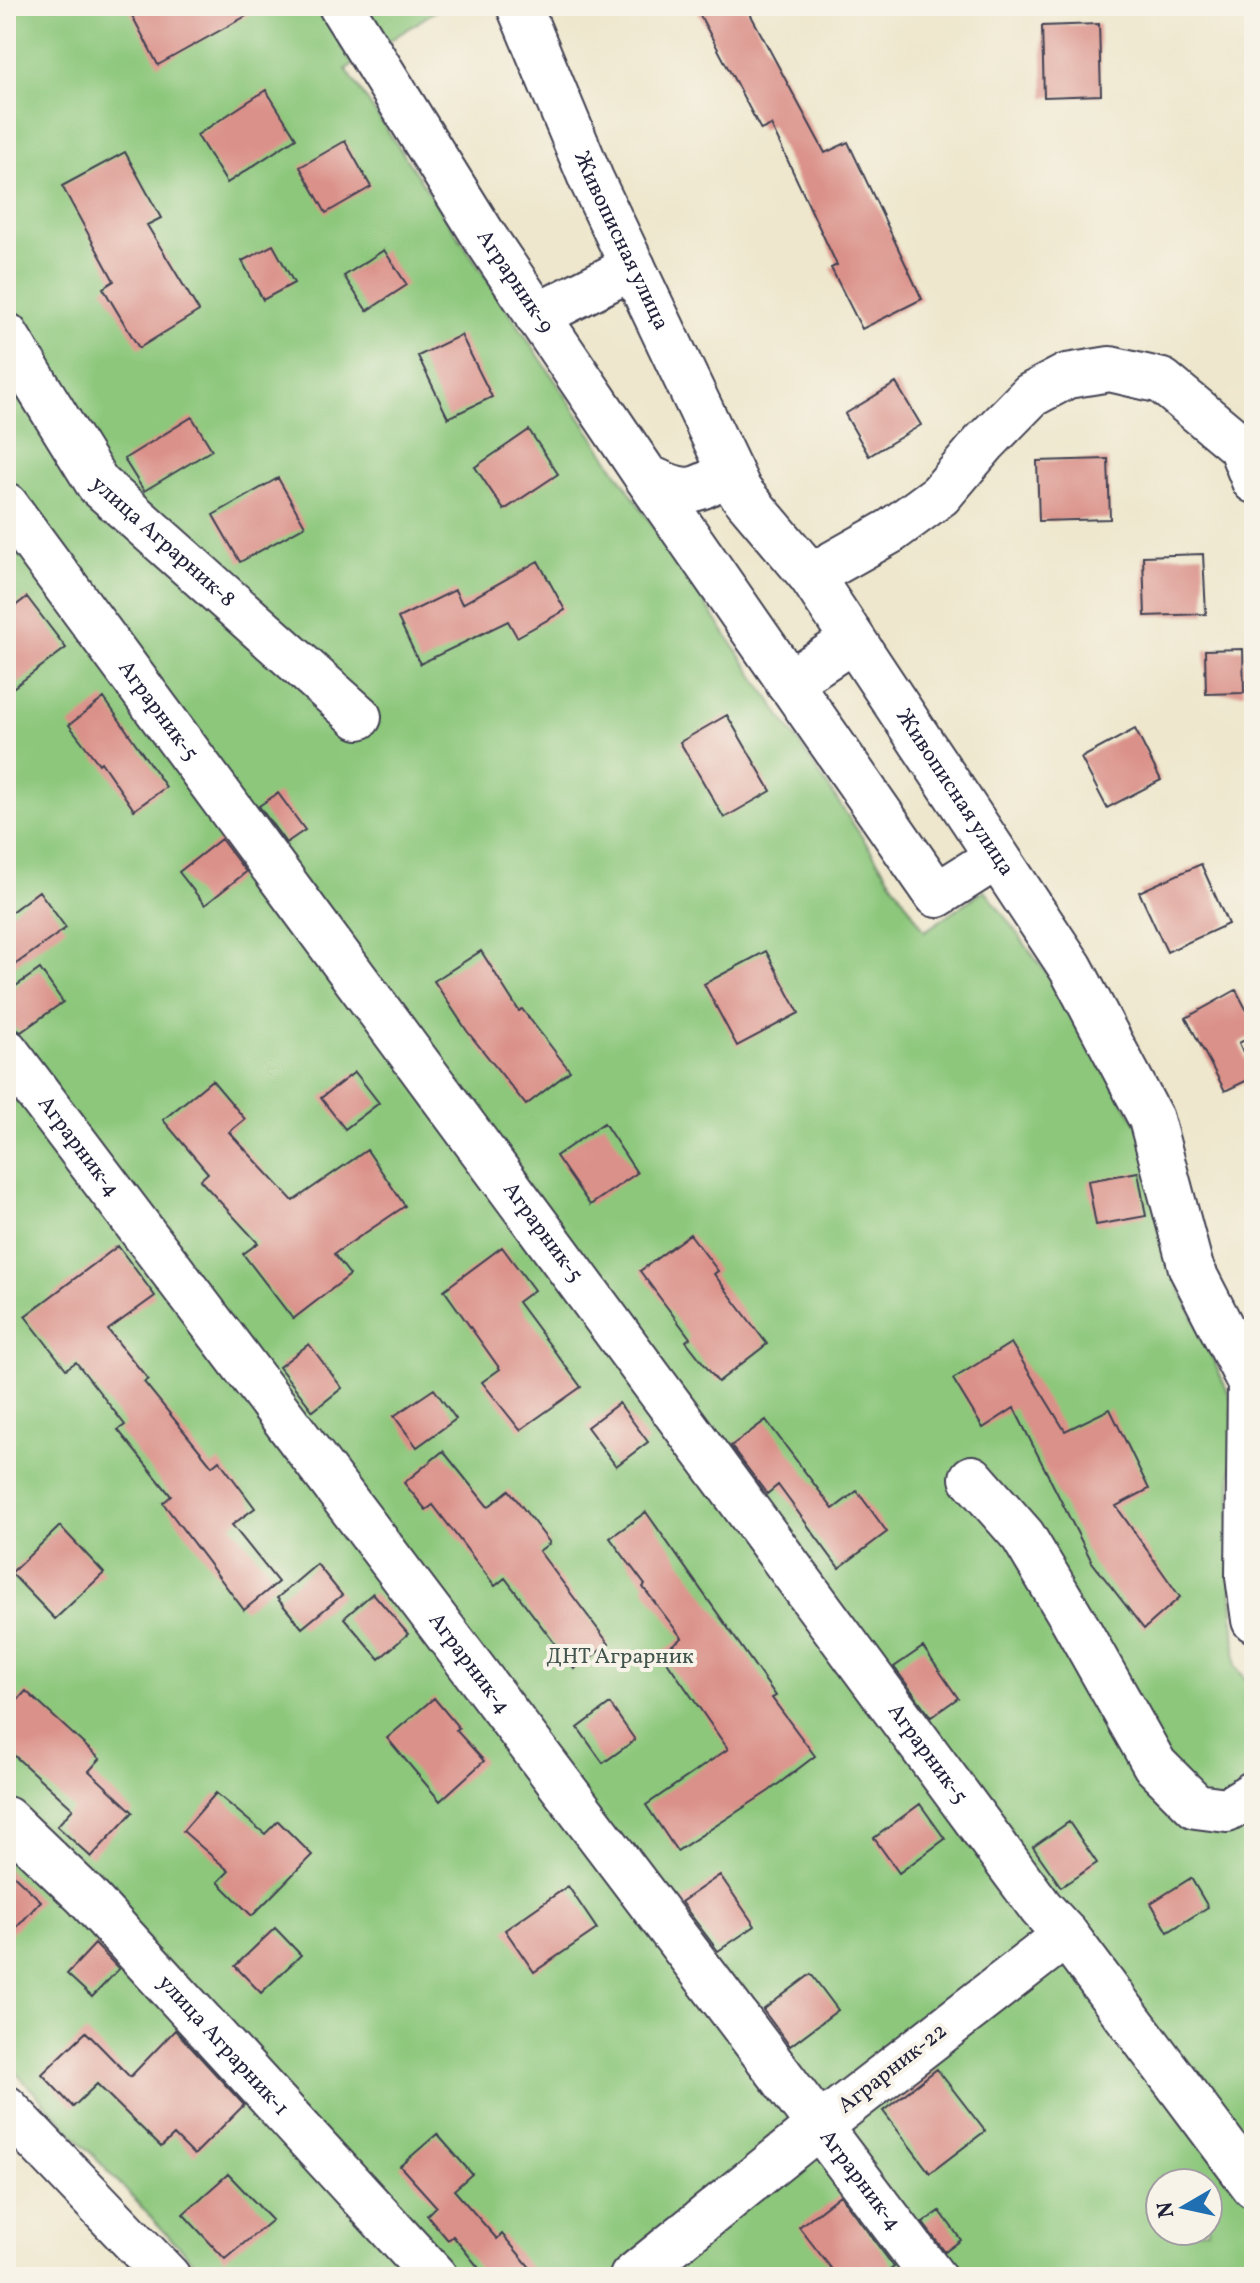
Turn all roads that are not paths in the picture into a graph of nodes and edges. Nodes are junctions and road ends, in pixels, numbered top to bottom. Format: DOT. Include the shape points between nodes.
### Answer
graph roads {
  1 [pos="341,6"];
  2 [pos="519,6"];
  3 [pos="633,267"];
  4 [pos="537,316"];
  5 [pos="6,335"];
  6 [pos="730,471"];
  7 [pos="646,476"];
  8 [pos="1254,481"];
  9 [pos="6,505"];
  10 [pos="811,576"];
  11 [pos="853,640"];
  12 [pos="788,683"];
  13 [pos="359,717"];
  14 [pos="997,857"];
  15 [pos="6,1051"];
  16 [pos="972,1478"];
  17 [pos="1254,1620"];
  18 [pos="1254,1793"];
  19 [pos="6,1819"];
  20 [pos="1055,1943"];
  21 [pos="6,2108"];
  22 [pos="818,2127"];
  23 [pos="1254,2186"];
  24 [pos="168,2277"];
  25 [pos="435,2277"];
  26 [pos="632,2277"];
  27 [pos="933,2277"];
  1 -- 4 [label="street, Аграрник-9"];
  2 -- 3 [label="street, Живописная улица"];
  3 -- 4 [label="street"];
  3 -- 6 [label="street, Живописная улица"];
  4 -- 7 [label="street, Аграрник-9"];
  5 -- 13 [label="street, улица Аграрник-8" via="98,484"];
  6 -- 7 [label="street" via="699,490 674,490"];
  6 -- 10 [label="street, Живописная улица" via="740,492"];
  7 -- 12 [label="street, Аграрник-9"];
  8 -- 10 [label="street" via="1240,446 1162,381 1110,369 1067,376 1031,395 940,495 891,531"];
  9 -- 20 [label="street, Аграрник-5" via="1041,1908"];
  10 -- 11 [label="street, Живописная улица"];
  11 -- 12 [label="street"];
  11 -- 14 [label="street, Живописная улица"];
  12 -- 14 [label="street, Аграрник-9" via="937,895"];
  14 -- 17 [label="street, Живописная улица" via="1071,968 1151,1119 1191,1268 1250,1383 1248,1577"];
  15 -- 22 [label="street, Аграрник-4"];
  16 -- 18 [label="street" via="1023,1536 1155,1765 1196,1806 1227,1810"];
  19 -- 25 [label="street, улица Аграрник-1" via="86,1896"];
  20 -- 22 [label="street, Аграрник-22"];
  20 -- 23 [label="street, Аграрник-5"];
  21 -- 24 [label="street"];
  22 -- 26 [label="street, Аграрник-22"];
  22 -- 27 [label="street, Аграрник-4"];
}
